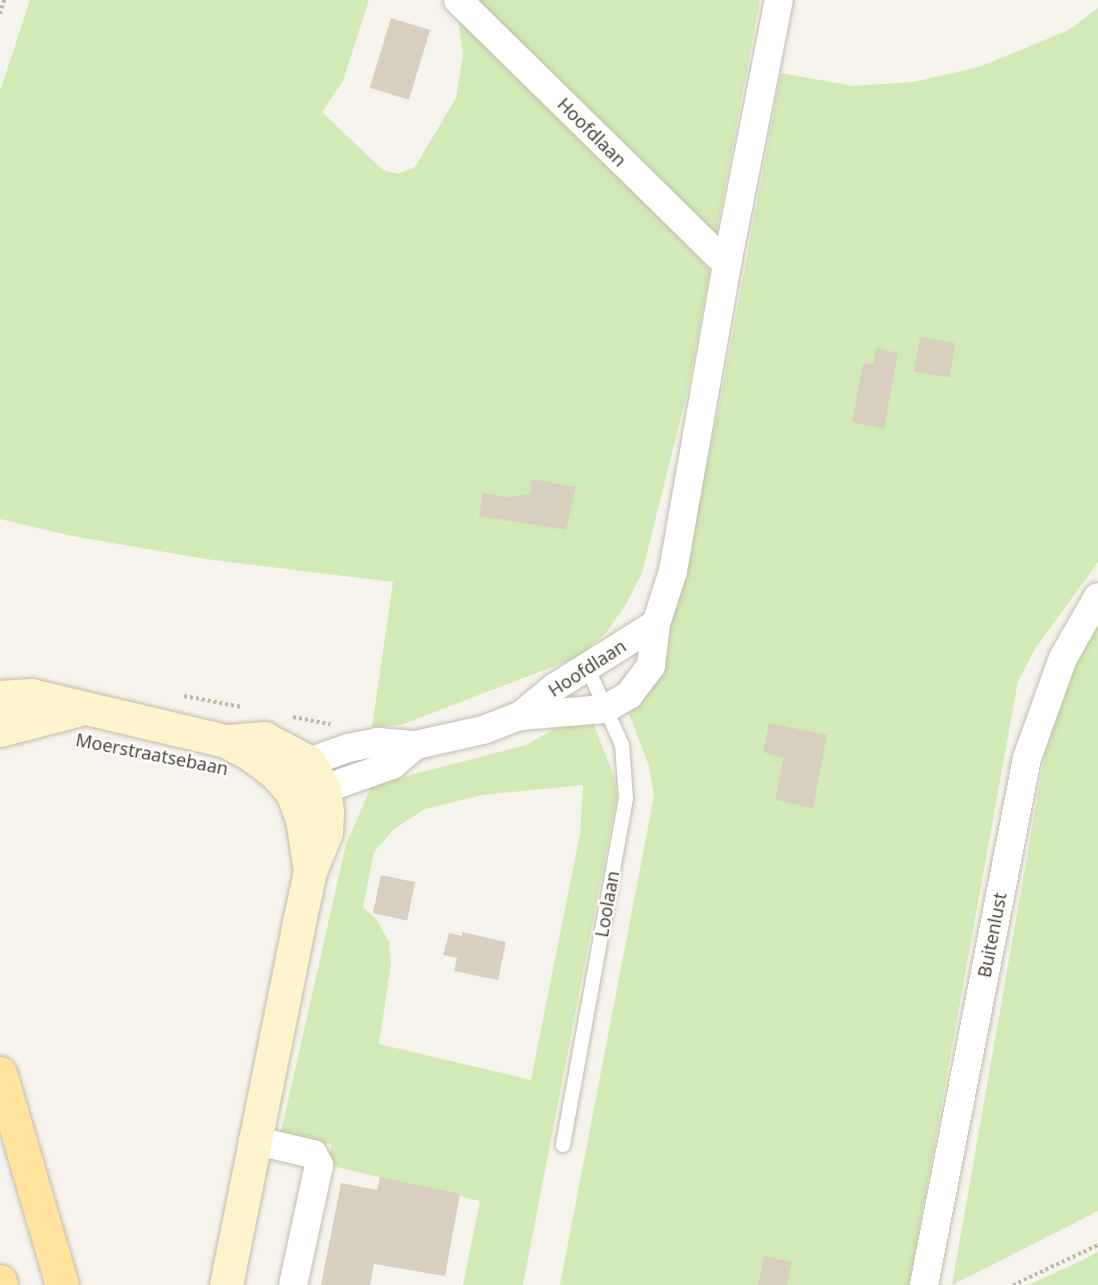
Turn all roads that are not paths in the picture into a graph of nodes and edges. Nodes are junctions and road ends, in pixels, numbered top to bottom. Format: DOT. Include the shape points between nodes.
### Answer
graph roads {
  1 [pos="458,0"];
  2 [pos="779,0"];
  3 [pos="726,264"];
  4 [pos="1098,597"];
  5 [pos="656,624"];
  6 [pos="588,669"];
  7 [pos="0,697"];
  8 [pos="79,709"];
  9 [pos="605,709"];
  10 [pos="520,716"];
  11 [pos="0,730"];
  12 [pos="308,781"];
  13 [pos="0,1073"];
  14 [pos="253,1140"];
  15 [pos="563,1145"];
  16 [pos="62,1285"];
  17 [pos="226,1285"];
  18 [pos="293,1285"];
  19 [pos="924,1285"];
  1 -- 3 [label="street, Hoofdlaan"];
  2 -- 3 [label="street, Hoofdlaan"];
  3 -- 5 [label="street, Hoofdlaan" via="673,571"];
  4 -- 19 [label="street, Buitenlust" via="1063,658 1027,758"];
  5 -- 6 [label="street, Hoofdlaan"];
  5 -- 9 [label="street, Hoofdlaan" via="651,666 629,695"];
  6 -- 9 [label="lane, Loolaan"];
  6 -- 10 [label="street, Hoofdlaan" via="555,687"];
  7 -- 8 [label="street, Moerstraatsebaan" via="31,695"];
  8 -- 11 [label="street, Moerstraatsebaan"];
  8 -- 12 [label="street, Moerstraatsebaan" via="226,741 273,771"];
  9 -- 10 [label="street, Hoofdlaan"];
  9 -- 15 [label="lane, Loolaan" via="622,745 626,799"];
  10 -- 12 [label="street, Hoofdlaan" via="483,730 416,745 378,742 318,756"];
  12 -- 14 [label="street, Moerstraatsebaan" via="302,819 310,871"];
  13 -- 16 [label="main road"];
  14 -- 17 [label="street, Moerstraatsebaan"];
  14 -- 18 [label="street" via="313,1154 319,1165"];
}
